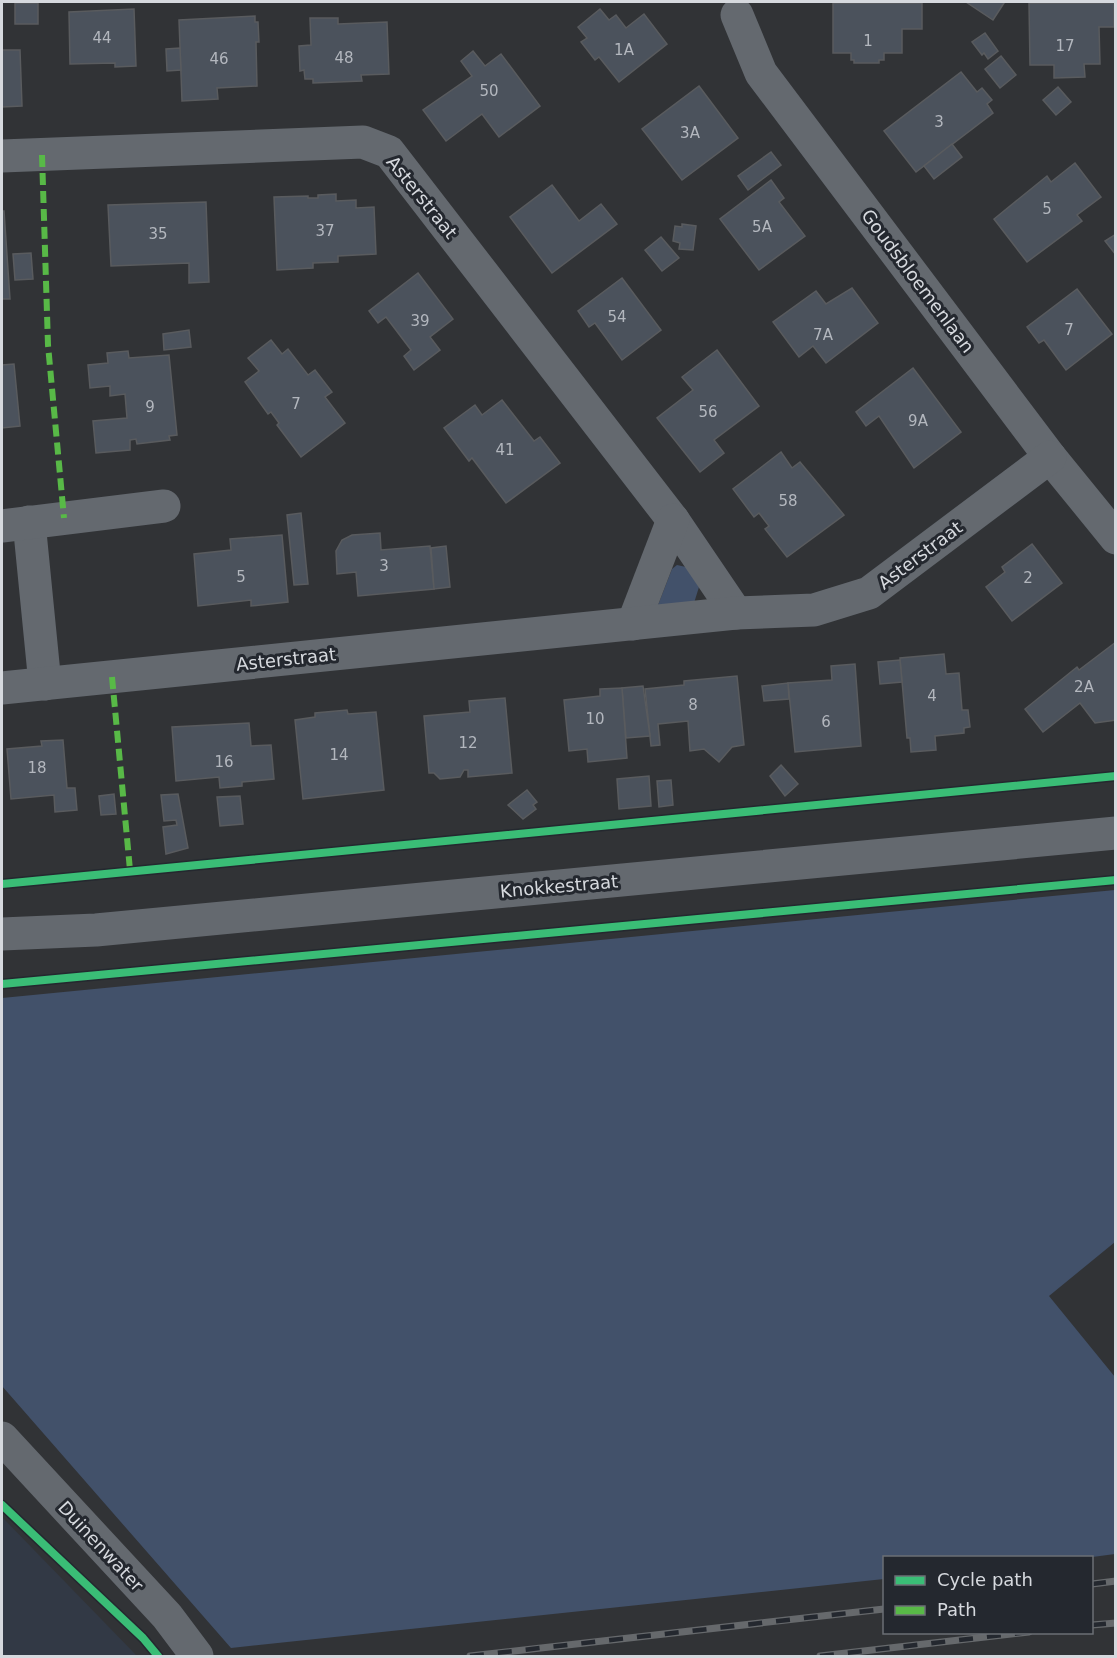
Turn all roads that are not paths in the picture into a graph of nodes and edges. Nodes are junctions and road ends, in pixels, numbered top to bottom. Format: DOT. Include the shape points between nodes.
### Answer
graph roads {
  1 [pos="736,15"];
  2 [pos="2,156"];
  3 [pos="1050,457"];
  4 [pos="164,506"];
  5 [pos="673,520"];
  6 [pos="15,524"];
  7 [pos="1116,538"];
  8 [pos="736,613"];
  9 [pos="633,624"];
  10 [pos="45,684"];
  11 [pos="2,688"];
  12 [pos="1116,833"];
  13 [pos="2,934"];
  14 [pos="2,1438"];
  15 [pos="197,1656"];
  1 -- 3 [label="street, Goudsbloemenlaan" via="760,73"];
  2 -- 5 [label="street, Asterstraat" via="363,142 389,152"];
  3 -- 7 [label="street, Goudsbloemenlaan"];
  3 -- 8 [label="street, Asterstraat" via="869,593 814,610"];
  4 -- 6 [label="street"];
  5 -- 8 [label="street, Asterstraat"];
  5 -- 9 [label="street"];
  6 -- 10 [label="street"];
  8 -- 9 [label="street, Asterstraat"];
  9 -- 10 [label="street, Asterstraat"];
  10 -- 11 [label="street, Asterstraat"];
  12 -- 13 [label="street, Knokkestraat" via="96,930"];
  14 -- 15 [label="street, Duinenwater" via="167,1616"];
}
